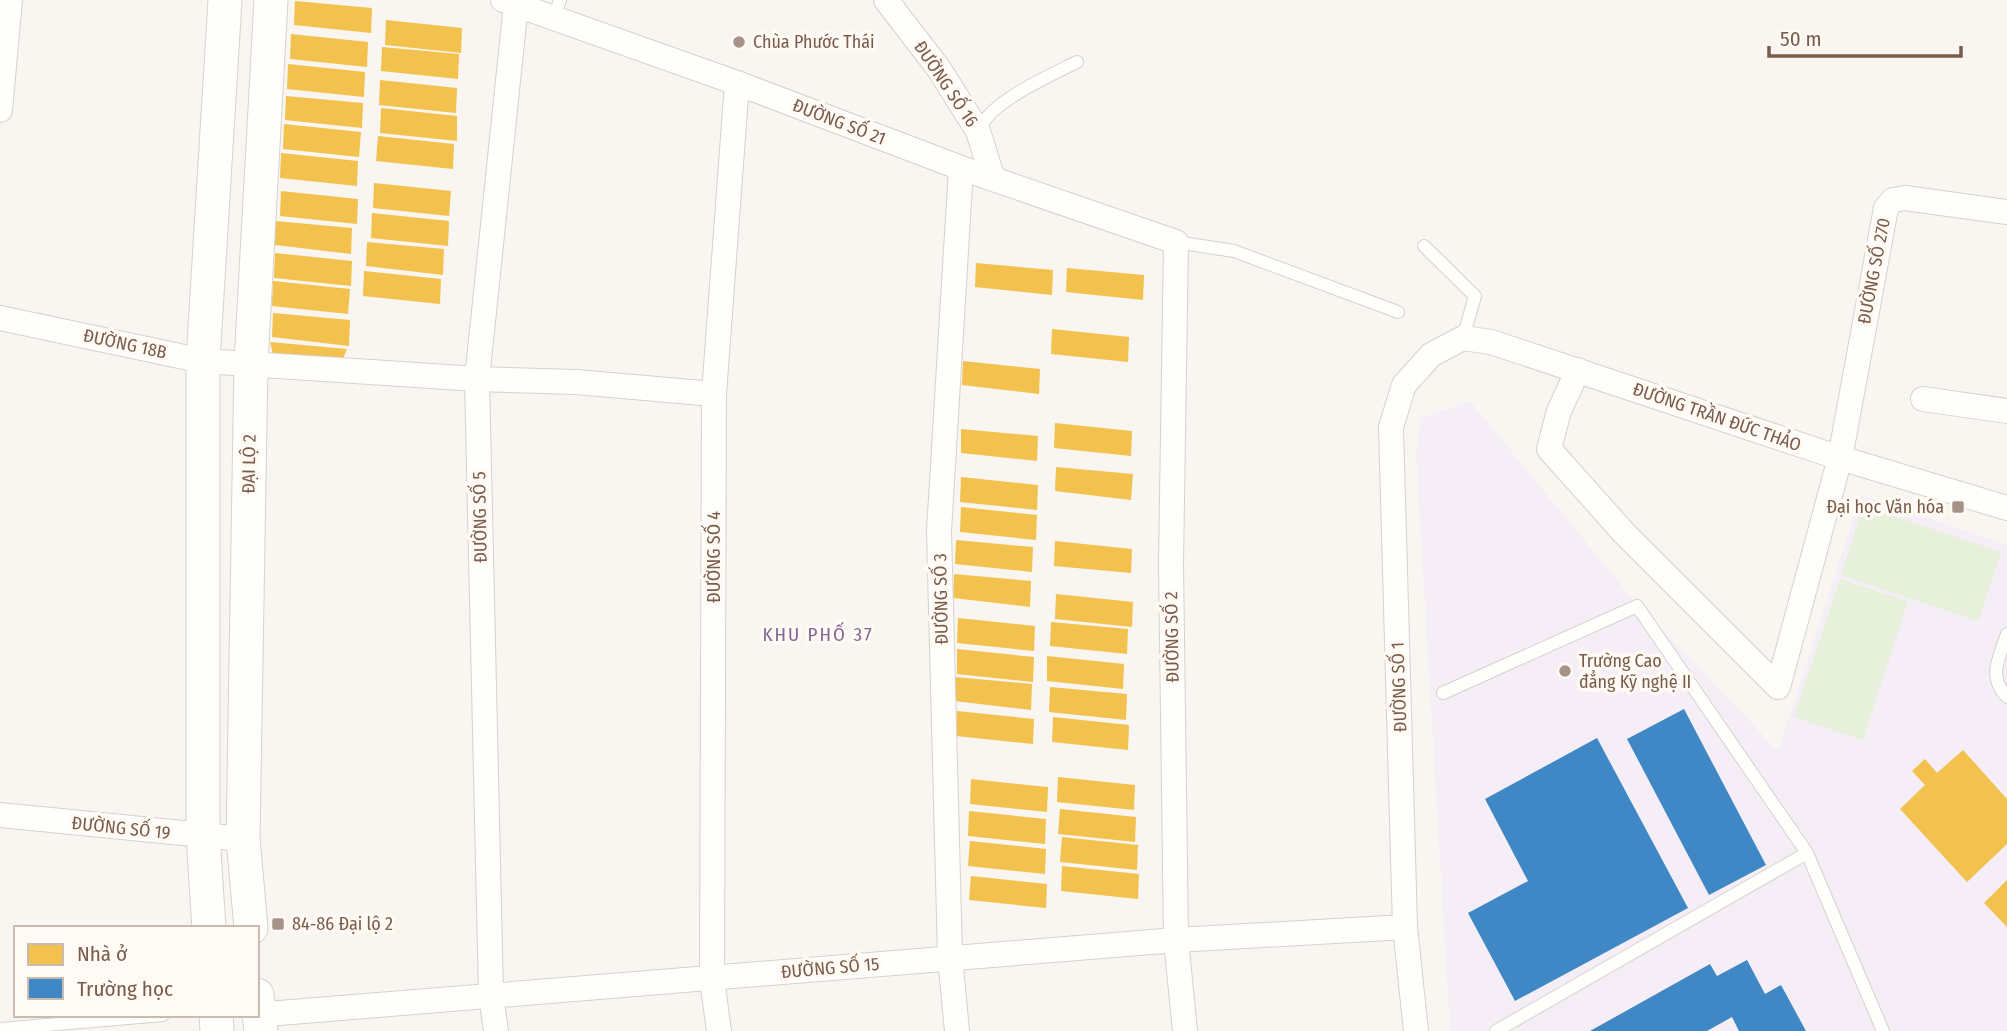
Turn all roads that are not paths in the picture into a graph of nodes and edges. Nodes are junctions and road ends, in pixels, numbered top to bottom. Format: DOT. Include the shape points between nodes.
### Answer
graph roads {
  1 [pos="10,0"];
  2 [pos="225,0"];
  3 [pos="271,0"];
  4 [pos="887,0"];
  5 [pos="509,2"];
  6 [pos="557,9"];
  7 [pos="1077,62"];
  8 [pos="737,83"];
  9 [pos="0,110"];
  10 [pos="978,131"];
  11 [pos="961,168"];
  12 [pos="992,176"];
  13 [pos="2007,212"];
  14 [pos="1176,242"];
  15 [pos="1424,246"];
  16 [pos="1398,312"];
  17 [pos="0,318"];
  18 [pos="1463,338"];
  19 [pos="203,361"];
  20 [pos="251,363"];
  21 [pos="1578,370"];
  22 [pos="477,379"];
  23 [pos="714,394"];
  24 [pos="1923,399"];
  25 [pos="2007,411"];
  26 [pos="1840,458"];
  27 [pos="2007,508"];
  28 [pos="2007,634"];
  29 [pos="1443,693"];
  30 [pos="2007,697"];
  31 [pos="0,815"];
  32 [pos="203,836"];
  33 [pos="243,839"];
  34 [pos="1807,853"];
  35 [pos="209,926"];
  36 [pos="251,926"];
  37 [pos="1405,927"];
  38 [pos="1176,940"];
  39 [pos="950,957"];
  40 [pos="712,979"];
  41 [pos="491,995"];
  42 [pos="259,1014"];
  43 [pos="140,1017"];
  44 [pos="0,1029"];
  45 [pos="496,1031"];
  46 [pos="719,1031"];
  47 [pos="957,1031"];
  48 [pos="1185,1031"];
  49 [pos="1416,1031"];
  50 [pos="1496,1031"];
  51 [pos="1883,1031"];
  1 -- 9 [label="street"];
  2 -- 19 [label="street"];
  3 -- 20 [label="street, ĐẠI LỘ 2"];
  4 -- 10 [label="street, ĐƯỜNG SỐ 16"];
  5 -- 6 [label="street, ĐƯỜNG SỐ 21"];
  5 -- 22 [label="street, ĐƯỜNG SỐ 5"];
  6 -- 8 [label="street, ĐƯỜNG SỐ 21"];
  7 -- 10 [label="lane" via="982,120"];
  8 -- 11 [label="street, ĐƯỜNG SỐ 21"];
  8 -- 23 [label="street, ĐƯỜNG SỐ 4"];
  10 -- 12 [label="street, ĐƯỜNG SỐ 16"];
  11 -- 12 [label="street, ĐƯỜNG SỐ 21"];
  11 -- 39 [label="street, ĐƯỜNG SỐ 3" via="939,531"];
  12 -- 14 [label="street, ĐƯỜNG SỐ 21"];
  13 -- 26 [label="street, ĐƯỜNG SỐ 270" via="1905,198 1893,200 1886,208"];
  14 -- 16 [label="lane" via="1234,251"];
  14 -- 38 [label="street, ĐƯỜNG SỐ 2" via="1171,564"];
  15 -- 18 [label="lane" via="1475,296"];
  17 -- 19 [label="street, ĐƯỜNG 18B"];
  18 -- 21 [label="street, ĐƯỜNG TRẦN ĐỨC THẢO" via="1491,342"];
  18 -- 37 [label="street, ĐƯỜNG SỐ 1" via="1431,355 1404,385 1391,427"];
  19 -- 20 [label="street, ĐƯỜNG 18B"];
  19 -- 32 [label="street"];
  20 -- 22 [label="street, ĐƯỜNG 18B"];
  20 -- 33 [label="street, ĐẠI LỘ 2"];
  21 -- 26 [label="street, ĐƯỜNG TRẦN ĐỨC THẢO"];
  21 -- 26 [label="street" via="1559,411 1549,449 1624,534 1778,687"];
  22 -- 23 [label="street, ĐƯỜNG 18B"];
  22 -- 41 [label="street, ĐƯỜNG SỐ 5"];
  23 -- 40 [label="street, ĐƯỜNG SỐ 4"];
  24 -- 25 [label="street"];
  26 -- 27 [label="street, ĐƯỜNG TRẦN ĐỨC THẢO"];
  28 -- 30 [label="lane" via="1994,673 1997,687"];
  29 -- 34 [label="lane" via="1637,606"];
  31 -- 32 [label="street, ĐƯỜNG SỐ 19"];
  32 -- 33 [label="street, ĐƯỜNG SỐ 19"];
  32 -- 35 [label="street"];
  33 -- 36 [label="street, ĐẠI LỘ 2"];
  34 -- 50 [label="lane"];
  34 -- 51 [label="lane"];
  37 -- 38 [label="street, ĐƯỜNG SỐ 15"];
  37 -- 49 [label="street, ĐƯỜNG SỐ 1"];
  38 -- 39 [label="street, ĐƯỜNG SỐ 15"];
  38 -- 48 [label="street, ĐƯỜNG SỐ 2"];
  39 -- 40 [label="street, ĐƯỜNG SỐ 15"];
  39 -- 47 [label="street, ĐƯỜNG SỐ 3"];
  40 -- 41 [label="street, ĐƯỜNG SỐ 15"];
  40 -- 46 [label="street, ĐƯỜNG SỐ 4"];
  41 -- 42 [label="street, ĐƯỜNG SỐ 15"];
  41 -- 45 [label="street, ĐƯỜNG SỐ 5"];
  43 -- 44 [label="lane"];
}
